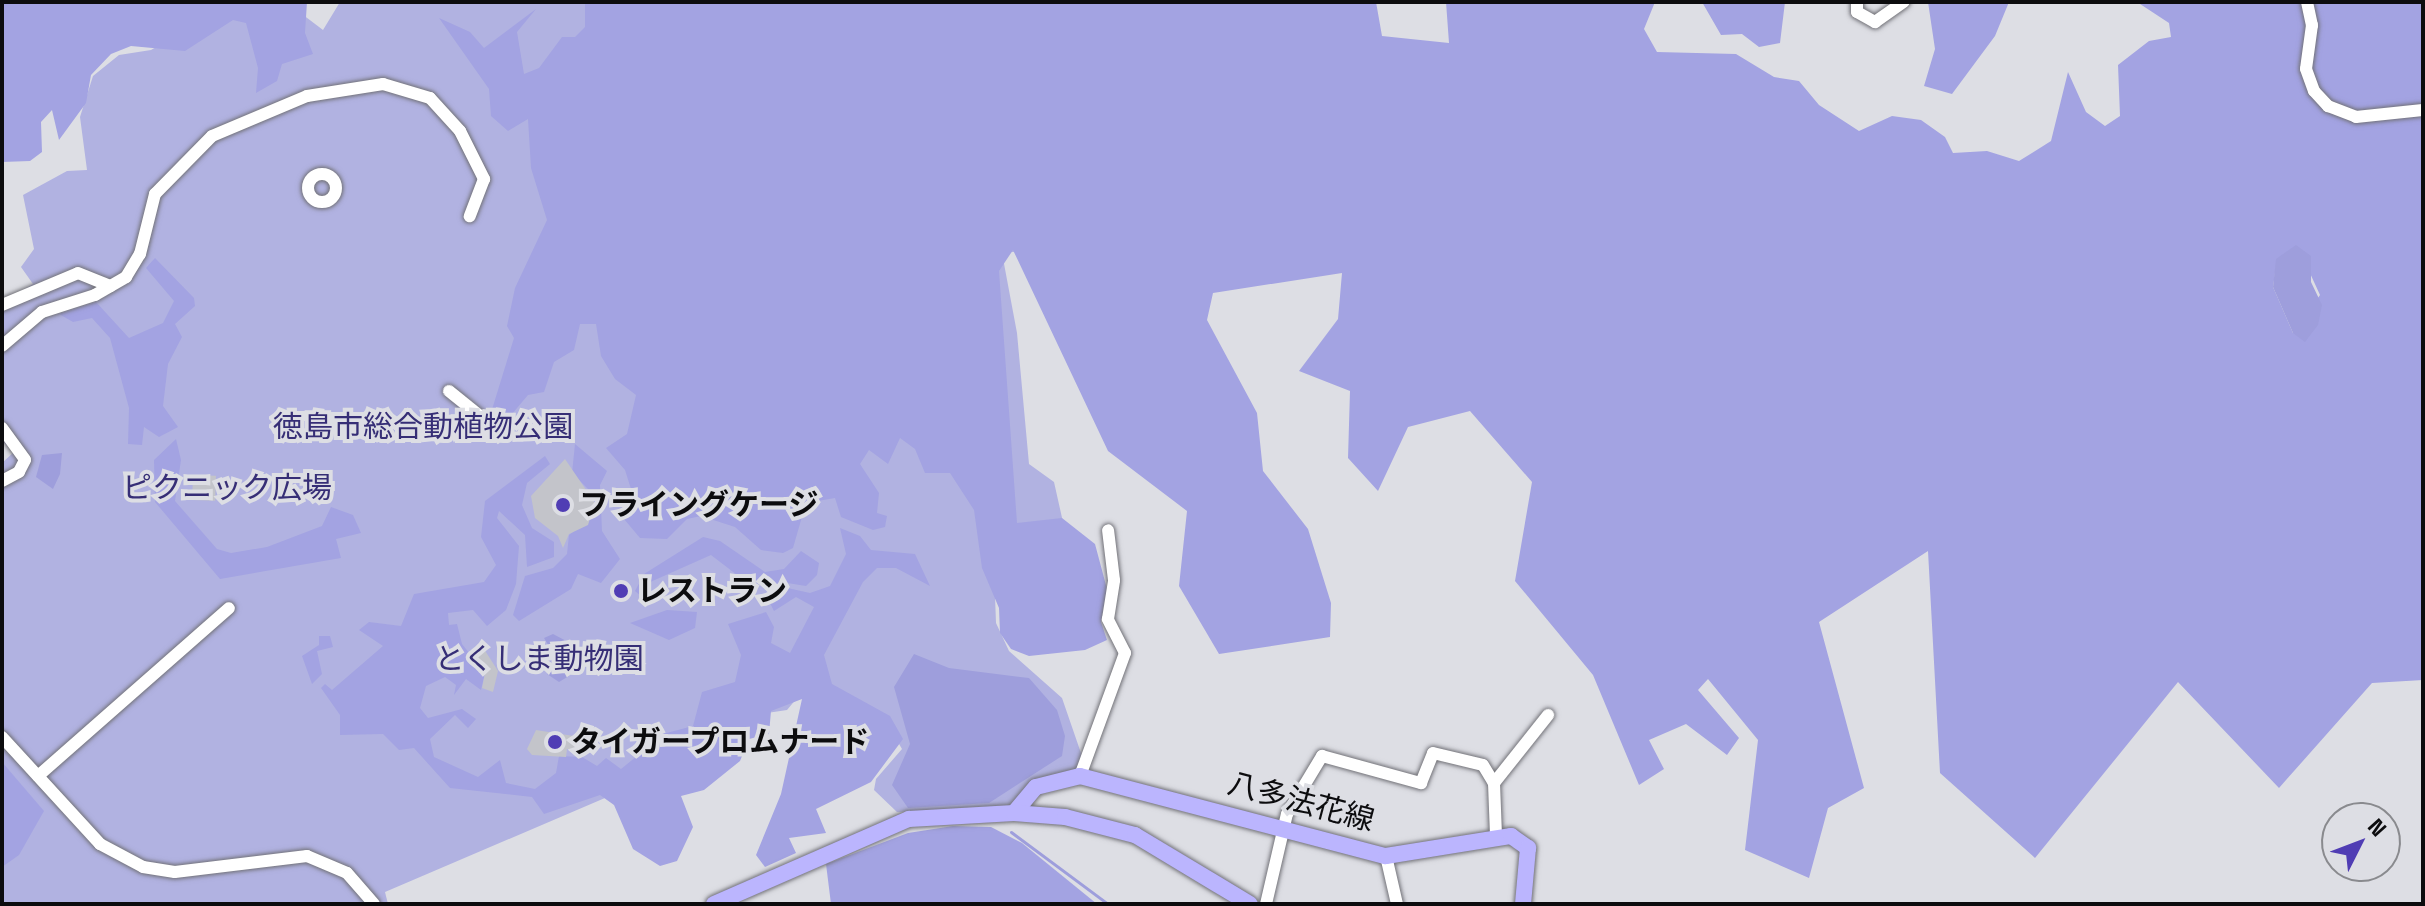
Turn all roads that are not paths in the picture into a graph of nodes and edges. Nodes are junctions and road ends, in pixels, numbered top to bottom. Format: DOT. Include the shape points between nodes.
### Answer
graph roads {
  1 [pos="1857,2"];
  2 [pos="1904,2"];
  3 [pos="2307,2"];
  4 [pos="2423,110"];
  5 [pos="470,216"];
  6 [pos="110,286"];
  7 [pos="2,305"];
  8 [pos="2,346"];
  9 [pos="449,391"];
  10 [pos="485,420"];
  11 [pos="2,428"];
  12 [pos="2,481"];
  13 [pos="1108,530"];
  14 [pos="229,608"];
  15 [pos="1548,715"];
  16 [pos="2,737"];
  17 [pos="38,776"];
  18 [pos="1080,776"];
  19 [pos="1494,783"];
  20 [pos="1014,813"];
  21 [pos="1283,826"];
  22 [pos="1496,835"];
  23 [pos="1386,856"];
  24 [pos="374,904"];
  25 [pos="714,904"];
  26 [pos="1250,904"];
  27 [pos="1266,904"];
  28 [pos="1397,904"];
  29 [pos="1523,904"];
  1 -- 2 [label="street" via="1857,12 1875,22"];
  3 -- 4 [label="street" via="2312,25 2306,69 2314,91 2328,106 2356,117"];
  5 -- 6 [label="street" via="484,179 447,113 402,87 360,85 281,105 212,136 155,194 135,266"];
  6 -- 7 [label="street" via="78,273"];
  6 -- 8 [label="street" via="42,312"];
  9 -- 10 [label="street"];
  11 -- 12 [label="street" via="25,460 19,472"];
  13 -- 18 [label="street" via="1114,580 1108,619 1125,653"];
  14 -- 17 [label="street"];
  15 -- 19 [label="street"];
  16 -- 17 [label="street"];
  17 -- 24 [label="street" via="100,844 143,867 175,872 307,856 347,873"];
  18 -- 20 [label="main road, 八多法花線" via="1036,787"];
  18 -- 21 [label="main road, 八多法花線"];
  19 -- 21 [label="street" via="1483,765 1461,755 1433,753 1421,783 1322,756"];
  19 -- 22 [label="street"];
  20 -- 25 [label="main road" via="909,819"];
  20 -- 26 [label="main road" via="1065,817 1135,835"];
  21 -- 23 [label="main road, 八多法花線"];
  21 -- 27 [label="street"];
  22 -- 23 [label="main road, 八多法花線"];
  22 -- 29 [label="main road" via="1511,836 1528,848"];
  23 -- 28 [label="street"];
}
